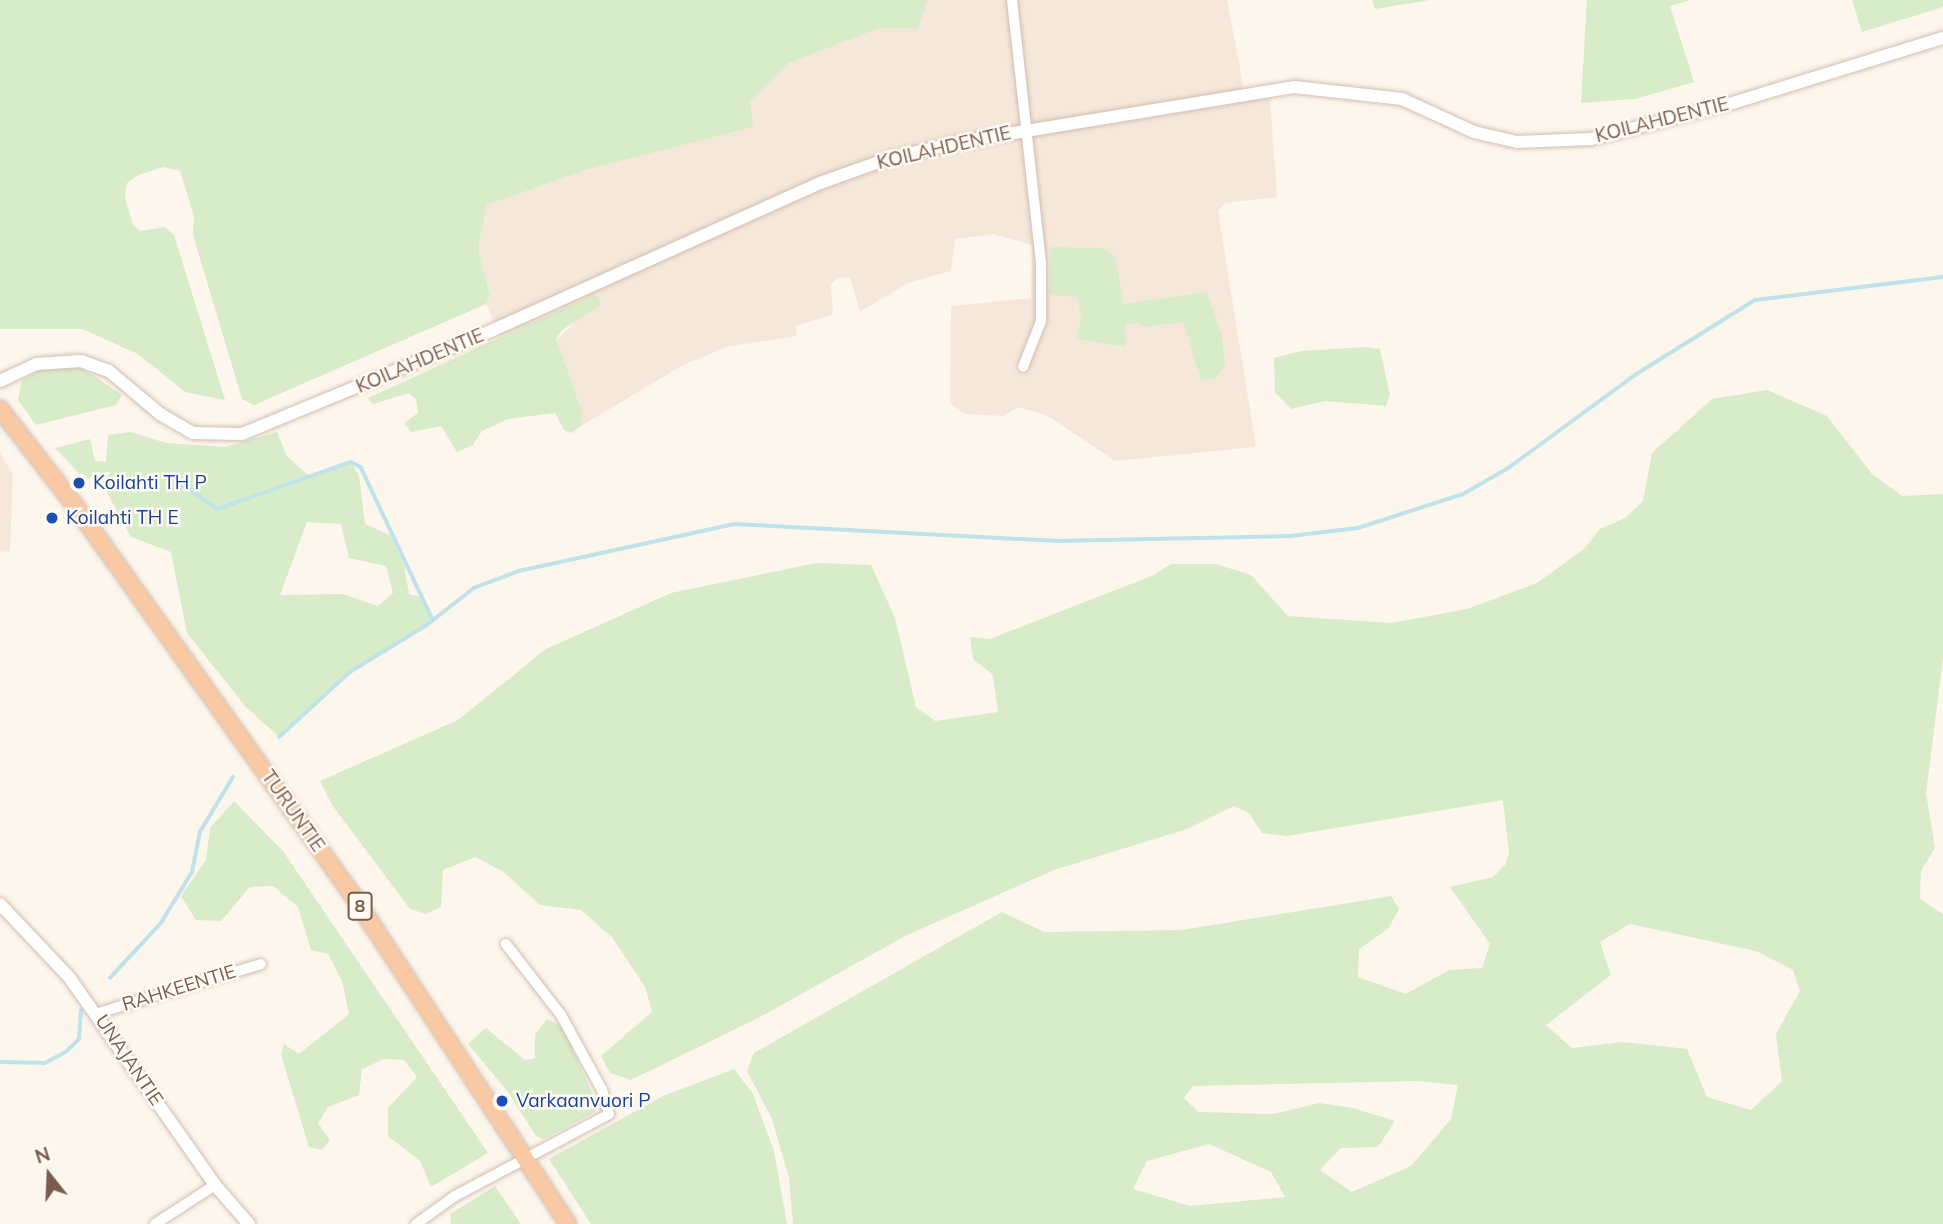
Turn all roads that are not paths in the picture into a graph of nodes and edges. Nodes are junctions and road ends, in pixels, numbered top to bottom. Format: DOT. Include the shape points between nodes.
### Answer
graph roads {
  1 [pos="1012,0"];
  2 [pos="1943,38"];
  3 [pos="1025,130"];
  4 [pos="1023,366"];
  5 [pos="0,381"];
  6 [pos="0,410"];
  7 [pos="0,904"];
  8 [pos="506,944"];
  9 [pos="261,964"];
  10 [pos="98,1013"];
  11 [pos="527,1158"];
  12 [pos="215,1185"];
  13 [pos="155,1224"];
  14 [pos="249,1224"];
  15 [pos="415,1224"];
  16 [pos="568,1224"];
  1 -- 3 [label="street"];
  2 -- 3 [label="street, KOILAHDENTIE" via="1736,102 1591,139 1517,142 1474,132 1402,99 1294,87"];
  3 -- 4 [label="street" via="1041,321"];
  3 -- 5 [label="street, KOILAHDENTIE" via="890,158 820,184 473,339 242,435 193,433 160,414 109,371 81,361 36,364"];
  6 -- 11 [label="highway, TURUNTIE / 8" via="73,503 352,894"];
  7 -- 10 [label="street, UNAJANTIE"];
  8 -- 11 [label="street" via="561,1015 602,1090 609,1114"];
  9 -- 10 [label="street, RAHKEENTIE"];
  10 -- 12 [label="street, UNAJANTIE"];
  11 -- 15 [label="street" via="455,1196"];
  11 -- 16 [label="highway, TURUNTIE / 8"];
  12 -- 13 [label="street"];
  12 -- 14 [label="street, UNAJANTIE"];
}
